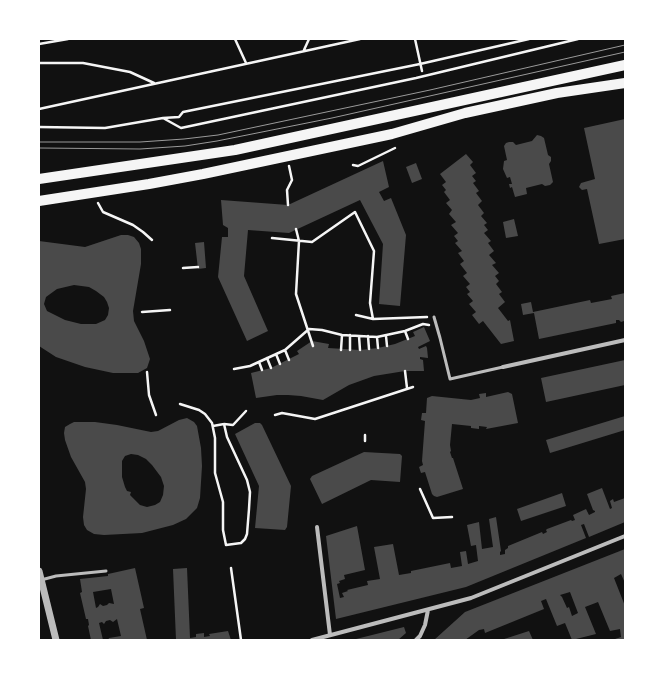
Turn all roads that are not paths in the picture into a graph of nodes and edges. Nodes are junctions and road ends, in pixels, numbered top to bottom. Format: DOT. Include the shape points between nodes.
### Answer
graph roads {
  1 [pos="625,65"];
  2 [pos="625,83"];
  3 [pos="39,179"];
  4 [pos="39,201"];
  5 [pos="434,317"];
  6 [pos="625,340"];
  7 [pos="503,368"];
  8 [pos="317,528"];
  9 [pos="625,536"];
  10 [pos="106,571"];
  11 [pos="40,576"];
  12 [pos="428,610"];
  13 [pos="330,635"];
  14 [pos="56,640"];
  15 [pos="312,640"];
  16 [pos="416,640"];
  1 -- 3 [label="main road" via="235,150"];
  2 -- 4 [label="main road" via="557,93 465,113 392,134 203,174"];
  5 -- 7 [label="lane" via="450,379"];
  6 -- 7 [label="street"];
  8 -- 13 [label="street"];
  9 -- 12 [label="street" via="471,598"];
  10 -- 11 [label="lane"];
  11 -- 14 [label="street"];
  12 -- 13 [label="street"];
  12 -- 16 [label="street" via="425,625"];
  13 -- 15 [label="street"];
}
